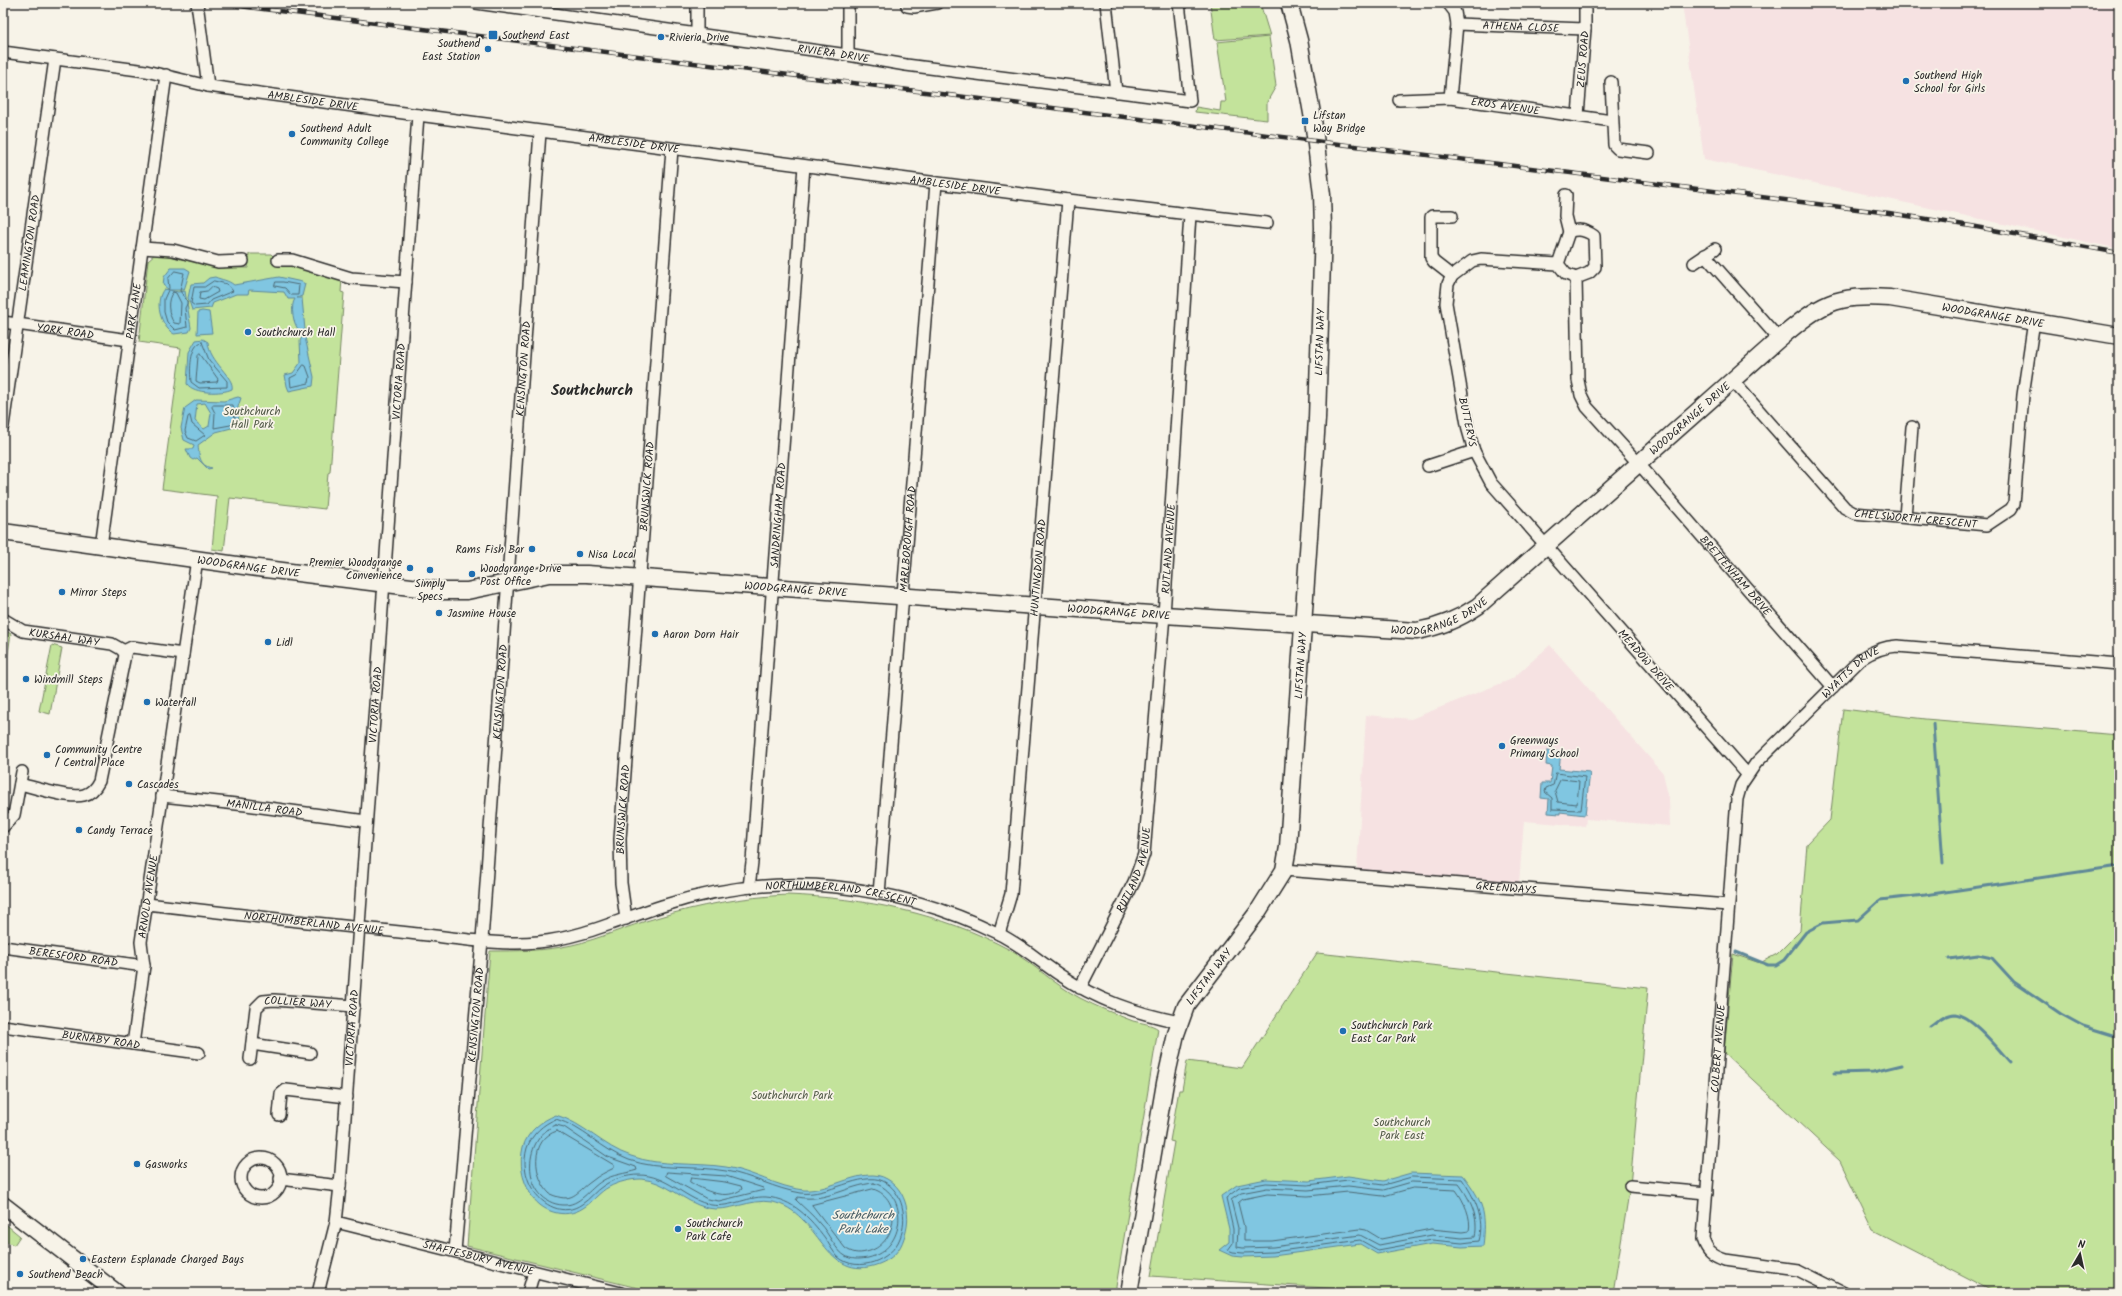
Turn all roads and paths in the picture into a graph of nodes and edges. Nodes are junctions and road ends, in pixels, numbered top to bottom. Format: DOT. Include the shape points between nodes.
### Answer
graph roads {
  1 [pos="198,3"];
  2 [pos="476,3"];
  3 [pos="697,3"];
  4 [pos="848,3"];
  5 [pos="937,3"];
  6 [pos="1106,3"];
  7 [pos="1179,3"];
  8 [pos="1289,3"];
  9 [pos="1448,3"];
  10 [pos="1585,3"];
  11 [pos="907,6"];
  12 [pos="545,8"];
  13 [pos="1457,24"];
  14 [pos="1585,29"];
  15 [pos="697,33"];
  16 [pos="3,52"];
  17 [pos="848,55"];
  18 [pos="55,59"];
  19 [pos="166,75"];
  20 [pos="1611,82"];
  21 [pos="208,86"];
  22 [pos="1116,92"];
  23 [pos="1450,98"];
  24 [pos="1399,100"];
  25 [pos="418,115"];
  26 [pos="1578,115"];
  27 [pos="1612,121"];
  28 [pos="540,132"];
  29 [pos="672,149"];
  30 [pos="1648,154"];
  31 [pos="804,166"];
  32 [pos="936,183"];
  33 [pos="1566,195"];
  34 [pos="1068,200"];
  35 [pos="1190,215"];
  36 [pos="1452,216"];
  37 [pos="1267,223"];
  38 [pos="1569,232"];
  39 [pos="142,248"];
  40 [pos="1715,248"];
  41 [pos="1705,255"];
  42 [pos="278,260"];
  43 [pos="243,261"];
  44 [pos="1694,263"];
  45 [pos="1558,264"];
  46 [pos="1452,276"];
  47 [pos="1576,278"];
  48 [pos="406,282"];
  49 [pos="2034,321"];
  50 [pos="3,322"];
  51 [pos="17,324"];
  52 [pos="2119,336"];
  53 [pos="1779,339"];
  54 [pos="128,340"];
  55 [pos="1732,380"];
  56 [pos="3,426"];
  57 [pos="1912,427"];
  58 [pos="1474,451"];
  59 [pos="1639,464"];
  60 [pos="1428,466"];
  61 [pos="1905,517"];
  62 [pos="3,532"];
  63 [pos="100,546"];
  64 [pos="1546,546"];
  65 [pos="197,559"];
  66 [pos="640,578"];
  67 [pos="509,582"];
  68 [pos="383,584"];
  69 [pos="772,587"];
  70 [pos="903,597"];
  71 [pos="1035,606"];
  72 [pos="1164,616"];
  73 [pos="3,619"];
  74 [pos="1303,624"];
  75 [pos="125,653"];
  76 [pos="183,654"];
  77 [pos="2119,664"];
  78 [pos="1833,687"];
  79 [pos="22,772"];
  80 [pos="1747,774"];
  81 [pos="20,784"];
  82 [pos="162,796"];
  83 [pos="366,821"];
  84 [pos="3,827"];
  85 [pos="1284,870"];
  86 [pos="749,887"];
  87 [pos="879,894"];
  88 [pos="147,904"];
  89 [pos="1728,905"];
  90 [pos="626,919"];
  91 [pos="359,928"];
  92 [pos="999,934"];
  93 [pos="482,940"];
  94 [pos="3,947"];
  95 [pos="144,966"];
  96 [pos="1080,988"];
  97 [pos="354,1006"];
  98 [pos="1179,1022"];
  99 [pos="3,1026"];
  100 [pos="133,1044"];
  101 [pos="252,1044"];
  102 [pos="199,1053"];
  103 [pos="310,1053"];
  104 [pos="250,1059"];
  105 [pos="347,1097"];
  106 [pos="279,1115"];
  107 [pos="280,1179"];
  108 [pos="340,1186"];
  109 [pos="1630,1186"];
  110 [pos="1707,1192"];
  111 [pos="3,1204"];
  112 [pos="336,1222"];
  113 [pos="455,1251"];
  114 [pos="534,1272"];
  115 [pos="117,1293"];
  116 [pos="318,1293"];
  117 [pos="528,1293"];
  118 [pos="621,1293"];
  119 [pos="1129,1293"];
  120 [pos="1844,1293"];
  1 -- 21 [label="street"];
  2 -- 12 [label="street, RIVIERA DRIVE"];
  3 -- 15 [label="street"];
  4 -- 17 [label="street"];
  5 -- 11 [label="street"];
  6 -- 22 [label="street"];
  7 -- 22 [label="street, RIVIERA DRIVE" via="1190,101"];
  8 -- 74 [label="street, LIFSTAN WAY" via="1299,40 1313,119 1322,195 1317,419"];
  9 -- 13 [label="street" via="1455,12"];
  10 -- 14 [label="street, ZEUS ROAD"];
  12 -- 15 [label="street, RIVIERA DRIVE"];
  13 -- 14 [label="street, ATHENA CLOSE"];
  13 -- 23 [label="street"];
  14 -- 26 [label="street, ZEUS ROAD"];
  15 -- 17 [label="street, RIVIERA DRIVE"];
  16 -- 18 [label="street, AMBLESIDE DRIVE"];
  17 -- 22 [label="street, RIVIERA DRIVE"];
  18 -- 19 [label="street, AMBLESIDE DRIVE"];
  18 -- 51 [label="street, LEAMINGTON ROAD"];
  19 -- 21 [label="street, AMBLESIDE DRIVE"];
  19 -- 39 [label="street, PARK LANE"];
  20 -- 27 [label="street"];
  21 -- 25 [label="street, AMBLESIDE DRIVE"];
  23 -- 24 [label="street, EROS AVENUE"];
  23 -- 26 [label="street, EROS AVENUE"];
  25 -- 28 [label="street, AMBLESIDE DRIVE"];
  25 -- 48 [label="street, VICTORIA ROAD"];
  26 -- 27 [label="street, EROS AVENUE"];
  27 -- 30 [label="street" via="1614,145 1618,149"];
  28 -- 29 [label="street, AMBLESIDE DRIVE"];
  28 -- 67 [label="street, KENSINGTON ROAD"];
  29 -- 31 [label="street, AMBLESIDE DRIVE"];
  29 -- 66 [label="street, BRUNSWICK ROAD"];
  31 -- 32 [label="street, AMBLESIDE DRIVE"];
  31 -- 69 [label="street, SANDRINGHAM ROAD"];
  32 -- 34 [label="street, AMBLESIDE DRIVE"];
  32 -- 70 [label="street, MARLBOROUGH ROAD"];
  33 -- 38 [label="street" via="1565,216"];
  34 -- 35 [label="street, AMBLESIDE DRIVE"];
  34 -- 71 [label="street, HUNTINGDON ROAD"];
  35 -- 37 [label="street, AMBLESIDE DRIVE"];
  35 -- 72 [label="street, RUTLAND AVENUE"];
  36 -- 46 [label="street" via="1432,216 1430,252 1434,262"];
  38 -- 45 [label="street"];
  38 -- 47 [label="street" via="1578,230 1594,236 1594,267 1589,273"];
  39 -- 43 [label="street" via="178,251 218,262"];
  39 -- 54 [label="street, PARK LANE"];
  40 -- 41 [label="street"];
  41 -- 44 [label="street"];
  41 -- 53 [label="street"];
  42 -- 48 [label="street" via="292,260 351,278"];
  45 -- 46 [label="street" via="1481,259 1467,264"];
  45 -- 47 [label="street" via="1566,274"];
  46 -- 58 [label="street, BUTTERYS" via="1448,284 1446,303"];
  47 -- 59 [label="street" via="1578,380 1581,395 1587,407"];
  48 -- 68 [label="street, VICTORIA ROAD"];
  49 -- 52 [label="street, WOODGRANGE DRIVE"];
  49 -- 53 [label="street, WOODGRANGE DRIVE" via="1890,298 1850,297 1817,308"];
  49 -- 61 [label="street, CHELSWORTH CRESCENT" via="2023,395 2014,504 2011,509 1987,525"];
  50 -- 51 [label="street, YORK ROAD"];
  51 -- 54 [label="street, YORK ROAD"];
  51 -- 56 [label="street, LEAMINGTON ROAD"];
  53 -- 55 [label="street, WOODGRANGE DRIVE"];
  54 -- 63 [label="street, PARK LANE"];
  55 -- 59 [label="street, WOODGRANGE DRIVE"];
  55 -- 61 [label="street, CHELSWORTH CRESCENT" via="1845,508 1854,512"];
  57 -- 61 [label="street"];
  58 -- 60 [label="street"];
  58 -- 64 [label="street, BUTTERYS" via="1491,483"];
  59 -- 64 [label="street, WOODGRANGE DRIVE"];
  59 -- 78 [label="street, BRETTENHAM DRIVE"];
  62 -- 63 [label="street, WOODGRANGE DRIVE"];
  63 -- 65 [label="street, WOODGRANGE DRIVE"];
  64 -- 74 [label="street, WOODGRANGE DRIVE" via="1478,606 1443,626 1417,631"];
  64 -- 80 [label="street, MEADOW DRIVE"];
  65 -- 68 [label="street, WOODGRANGE DRIVE"];
  65 -- 76 [label="street, ARNOLD AVENUE"];
  66 -- 67 [label="street, WOODGRANGE DRIVE" via="561,573"];
  66 -- 69 [label="street, WOODGRANGE DRIVE"];
  66 -- 90 [label="street, BRUNSWICK ROAD" via="620,839 621,883"];
  67 -- 68 [label="street, WOODGRANGE DRIVE" via="453,591"];
  67 -- 93 [label="street, KENSINGTON ROAD"];
  68 -- 83 [label="street, VICTORIA ROAD"];
  69 -- 70 [label="street, WOODGRANGE DRIVE"];
  69 -- 86 [label="street, SANDRINGHAM ROAD"];
  70 -- 71 [label="street, WOODGRANGE DRIVE"];
  70 -- 87 [label="street, MARLBOROUGH ROAD"];
  71 -- 72 [label="street, WOODGRANGE DRIVE"];
  71 -- 92 [label="street, HUNTINGDON ROAD" via="1011,894"];
  72 -- 74 [label="street, WOODGRANGE DRIVE"];
  72 -- 96 [label="street, RUTLAND AVENUE" via="1144,854 1134,882"];
  73 -- 75 [label="street, KURSAAL WAY" via="24,631 112,644"];
  74 -- 85 [label="street, LIFSTAN WAY"];
  75 -- 76 [label="street" via="132,647"];
  75 -- 81 [label="street" via="97,785 91,792 78,795"];
  76 -- 82 [label="street, ARNOLD AVENUE"];
  77 -- 78 [label="street, WYATTS DRIVE" via="1897,646 1872,651"];
  78 -- 80 [label="street, WYATTS DRIVE"];
  79 -- 81 [label="street"];
  80 -- 89 [label="street, WYATTS DRIVE" via="1737,799"];
  81 -- 84 [label="street" via="14,814"];
  82 -- 83 [label="street, MANILLA ROAD"];
  82 -- 88 [label="street, ARNOLD AVENUE"];
  83 -- 91 [label="street, VICTORIA ROAD"];
  85 -- 89 [label="street, GREENWAYS"];
  85 -- 98 [label="street, LIFSTAN WAY" via="1257,913 1186,1006"];
  86 -- 87 [label="street, NORTHUMBERLAND CRESCENT" via="837,887"];
  86 -- 90 [label="street, NORTHUMBERLAND CRESCENT" via="676,902"];
  87 -- 92 [label="street, NORTHUMBERLAND CRESCENT" via="957,916"];
  88 -- 91 [label="street, NORTHUMBERLAND AVENUE"];
  88 -- 95 [label="street, ARNOLD AVENUE" via="141,942"];
  89 -- 110 [label="street, COLBERT AVENUE"];
  90 -- 93 [label="street, NORTHUMBERLAND CRESCENT" via="590,931 539,942"];
  91 -- 93 [label="street, NORTHUMBERLAND AVENUE"];
  91 -- 97 [label="street, VICTORIA ROAD"];
  92 -- 96 [label="street, NORTHUMBERLAND CRESCENT"];
  93 -- 113 [label="street, KENSINGTON ROAD"];
  94 -- 95 [label="street, BERESFORD ROAD"];
  95 -- 100 [label="street, ARNOLD AVENUE"];
  96 -- 98 [label="street, NORTHUMBERLAND CRESCENT" via="1127,1010"];
  97 -- 101 [label="street, COLLIER WAY" via="263,1001 256,1008"];
  97 -- 105 [label="street, VICTORIA ROAD"];
  98 -- 119 [label="street, LIFSTAN WAY" via="1165,1083"];
  99 -- 100 [label="street, BURNABY ROAD"];
  100 -- 102 [label="street, BURNABY ROAD"];
  101 -- 103 [label="street"];
  101 -- 104 [label="street, COLLIER WAY"];
  105 -- 106 [label="street" via="286,1090 281,1094"];
  105 -- 108 [label="street, VICTORIA ROAD"];
  107 -- 108 [label="street"];
  108 -- 112 [label="street, VICTORIA ROAD"];
  109 -- 110 [label="street"];
  110 -- 120 [label="street, COLBERT AVENUE" via="1703,1239 1707,1251 1725,1260 1798,1270"];
  111 -- 115 [label="street"];
  112 -- 113 [label="street, SHAFTESBURY AVENUE"];
  112 -- 116 [label="street, VICTORIA ROAD"];
  113 -- 114 [label="street, SHAFTESBURY AVENUE"];
  114 -- 117 [label="street"];
  114 -- 118 [label="street, SHAFTESBURY AVENUE"];
}
